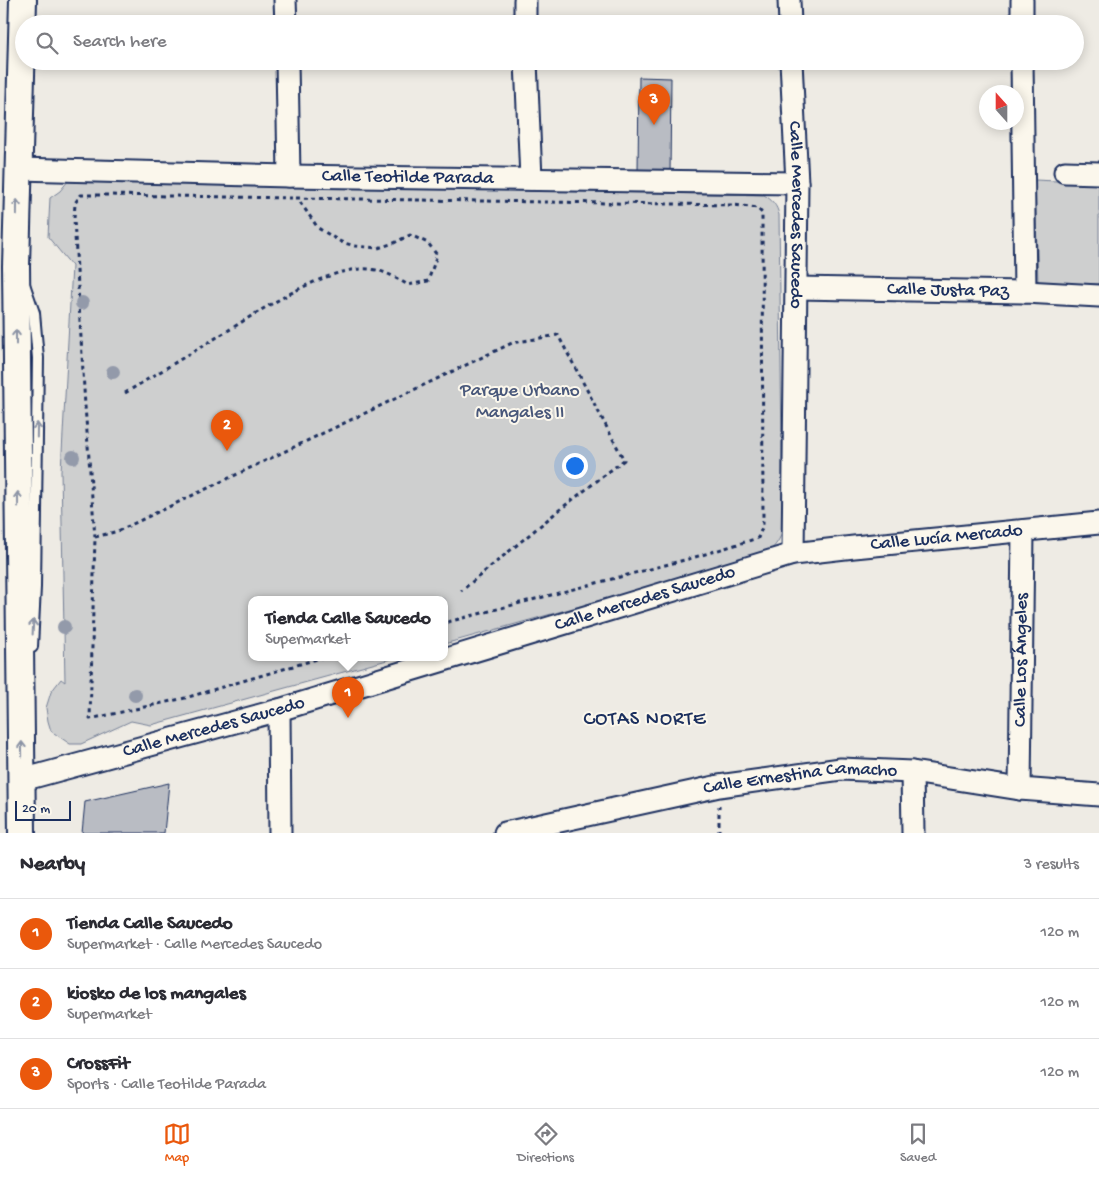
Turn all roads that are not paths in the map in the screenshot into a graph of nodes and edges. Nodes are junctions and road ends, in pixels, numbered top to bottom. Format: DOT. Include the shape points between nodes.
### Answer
graph roads {
  1 [pos="23,0"];
  2 [pos="285,0"];
  3 [pos="525,0"];
  4 [pos="788,0"];
  5 [pos="1022,0"];
  6 [pos="19,15"];
  7 [pos="286,15"];
  8 [pos="525,15"];
  9 [pos="789,15"];
  10 [pos="1022,15"];
  11 [pos="15,30"];
  12 [pos="11,45"];
  13 [pos="287,70"];
  14 [pos="526,70"];
  15 [pos="791,70"];
  16 [pos="1022,70"];
  17 [pos="18,169"];
  18 [pos="1065,172"];
  19 [pos="1099,173"];
  20 [pos="289,176"];
  21 [pos="531,179"];
  22 [pos="797,183"];
  23 [pos="797,288"];
  24 [pos="1025,292"];
  25 [pos="1099,296"];
  26 [pos="1099,523"];
  27 [pos="1023,531"];
  28 [pos="793,554"];
  29 [pos="448,659"];
  30 [pos="440,661"];
  31 [pos="279,710"];
  32 [pos="912,772"];
  33 [pos="22,780"];
  34 [pos="1020,789"];
  35 [pos="1099,794"];
  36 [pos="22,833"];
  37 [pos="280,833"];
  38 [pos="505,833"];
  39 [pos="913,833"];
  1 -- 6 [label="street"];
  2 -- 7 [label="street"];
  3 -- 8 [label="street"];
  4 -- 9 [label="street"];
  5 -- 10 [label="street"];
  11 -- 12 [label="street"];
  12 -- 17 [label="street"];
  13 -- 20 [label="street"];
  14 -- 21 [label="street"];
  15 -- 22 [label="street, Calle Mercedes Saucedo"];
  16 -- 24 [label="street"];
  17 -- 20 [label="street, Calle Teotilde Parada"];
  33 -- 17 [label="street, one-way" via="16,410"];
  18 -- 19 [label="street"];
  20 -- 21 [label="street, Calle Teotilde Parada"];
  21 -- 22 [label="street, Calle Teotilde Parada"];
  22 -- 23 [label="street, Calle Mercedes Saucedo"];
  23 -- 24 [label="street, Calle Justa Paz"];
  23 -- 28 [label="street, Calle Mercedes Saucedo"];
  24 -- 25 [label="street, Calle Justa Paz"];
  26 -- 27 [label="street, Calle Lucía Mercado"];
  27 -- 28 [label="street, Calle Lucía Mercado"];
  27 -- 34 [label="street, Calle Los Ángeles"];
  28 -- 29 [label="street, Calle Mercedes Saucedo"];
  30 -- 31 [label="street, Calle Mercedes Saucedo"];
  31 -- 33 [label="street, Calle Mercedes Saucedo"];
  31 -- 37 [label="street"];
  32 -- 34 [label="street, Calle Ernestina Camacho"];
  32 -- 38 [label="street, Calle Ernestina Camacho" via="841,769 719,786"];
  32 -- 39 [label="street"];
  33 -- 36 [label="street"];
  34 -- 35 [label="street, Calle Ernestina Camacho"];
}
